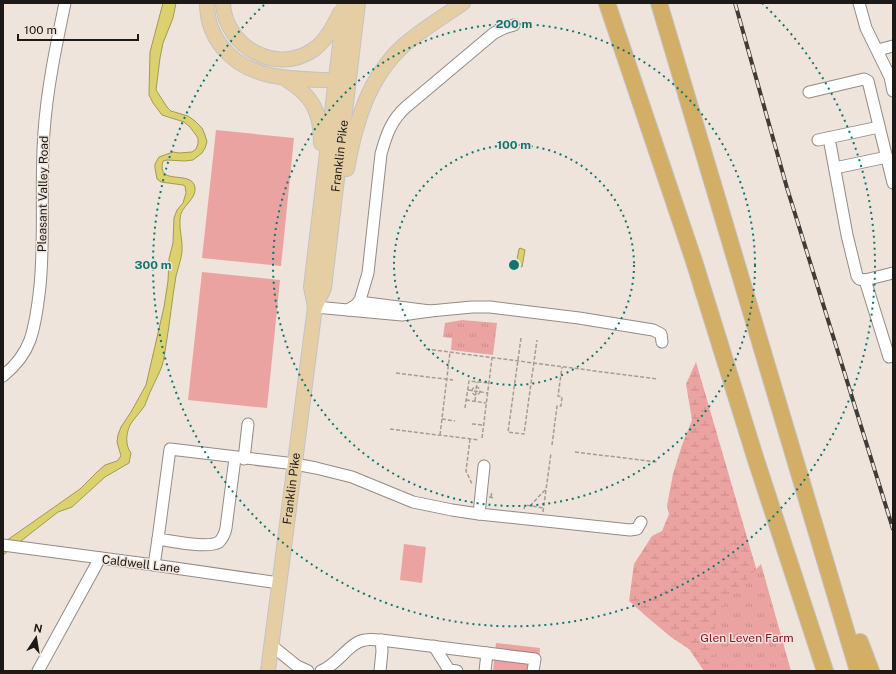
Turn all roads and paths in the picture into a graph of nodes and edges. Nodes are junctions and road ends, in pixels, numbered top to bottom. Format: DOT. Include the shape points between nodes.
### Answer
graph roads {
  1 [pos="65,3"];
  2 [pos="207,3"];
  3 [pos="223,3"];
  4 [pos="344,3"];
  5 [pos="358,3"];
  6 [pos="463,3"];
  7 [pos="607,3"];
  8 [pos="660,3"];
  9 [pos="859,3"];
  10 [pos="514,25"];
  11 [pos="893,46"];
  12 [pos="878,50"];
  13 [pos="282,77"];
  14 [pos="335,80"];
  15 [pos="350,81"];
  16 [pos="893,91"];
  17 [pos="809,92"];
  18 [pos="879,127"];
  19 [pos="890,164"];
  20 [pos="835,168"];
  21 [pos="893,183"];
  22 [pos="324,232"];
  23 [pos="893,273"];
  24 [pos="865,280"];
  25 [pos="359,302"];
  26 [pos="315,307"];
  27 [pos="348,310"];
  28 [pos="430,311"];
  29 [pos="521,338"];
  30 [pos="537,340"];
  31 [pos="662,342"];
  32 [pos="426,349"];
  33 [pos="450,352"];
  34 [pos="893,356"];
  35 [pos="492,358"];
  36 [pos="518,361"];
  37 [pos="534,363"];
  38 [pos="562,366"];
  39 [pos="396,373"];
  40 [pos="3,376"];
  41 [pos="447,379"];
  42 [pos="658,379"];
  43 [pos="453,380"];
  44 [pos="477,382"];
  45 [pos="489,383"];
  46 [pos="476,388"];
  47 [pos="468,390"];
  48 [pos="472,391"];
  49 [pos="476,391"];
  50 [pos="480,392"];
  51 [pos="488,393"];
  52 [pos="476,395"];
  53 [pos="466,400"];
  54 [pos="475,401"];
  55 [pos="486,403"];
  56 [pos="465,408"];
  57 [pos="442,419"];
  58 [pos="455,421"];
  59 [pos="248,424"];
  60 [pos="472,424"];
  61 [pos="483,425"];
  62 [pos="390,429"];
  63 [pos="440,436"];
  64 [pos="482,438"];
  65 [pos="470,439"];
  66 [pos="479,440"];
  67 [pos="552,445"];
  68 [pos="575,452"];
  69 [pos="551,453"];
  70 [pos="240,458"];
  71 [pos="657,462"];
  72 [pos="295,464"];
  73 [pos="484,466"];
  74 [pos="804,487"];
  75 [pos="474,488"];
  76 [pos="546,489"];
  77 [pos="530,506"];
  78 [pos="479,514"];
  79 [pos="542,521"];
  80 [pos="641,522"];
  81 [pos="158,539"];
  82 [pos="3,545"];
  83 [pos="100,558"];
  84 [pos="154,565"];
  85 [pos="279,583"];
  86 [pos="381,640"];
  87 [pos="271,645"];
  88 [pos="434,646"];
  89 [pos="487,653"];
  90 [pos="453,670"];
  91 [pos="38,671"];
  92 [pos="268,671"];
  93 [pos="308,671"];
  94 [pos="321,671"];
  95 [pos="380,671"];
  96 [pos="485,671"];
  97 [pos="534,671"];
  98 [pos="826,671"];
  99 [pos="858,671"];
  100 [pos="871,671"];
  1 -- 40 [label="street, Pleasant Valley Road" via="44,130 42,252 35,323 26,350"];
  2 -- 13 [label="main road" via="211,30 226,52 252,70"];
  3 -- 4 [label="main road" via="230,30 245,47 263,56 287,59 307,53 319,45 332,29"];
  4 -- 14 [label="main road, Franklin Pike"];
  5 -- 15 [label="main road, Franklin Pike"];
  6 -- 22 [label="main road" via="407,43 378,78 358,121 346,175"];
  7 -- 98 [label="highway" via="694,261"];
  8 -- 74 [label="highway"];
  9 -- 12 [label="street" via="866,28"];
  10 -- 25 [label="street" via="491,35 401,111 390,127 381,154 368,273"];
  11 -- 12 [label="street"];
  12 -- 16 [label="street"];
  13 -- 14 [label="main road"];
  13 -- 22 [label="main road" via="303,90 319,119"];
  14 -- 15 [label="main road"];
  14 -- 22 [label="main road, Franklin Pike"];
  15 -- 22 [label="main road, Franklin Pike"];
  17 -- 18 [label="street" via="868,80"];
  18 -- 19 [label="street"];
  18 -- 20 [label="street" via="824,139"];
  19 -- 20 [label="street"];
  19 -- 21 [label="street"];
  20 -- 24 [label="street" via="855,271 859,279"];
  22 -- 26 [label="main road, Franklin Pike" via="324,288"];
  23 -- 24 [label="street"];
  24 -- 34 [label="street" via="889,357"];
  25 -- 27 [label="street"];
  25 -- 28 [label="street"];
  26 -- 27 [label="street"];
  26 -- 72 [label="main road, Franklin Pike"];
  27 -- 28 [label="street" via="402,316"];
  28 -- 31 [label="street" via="482,307 533,312 653,330 660,334"];
  29 -- 36 [label="path"];
  30 -- 37 [label="path"];
  32 -- 33 [label="path"];
  33 -- 35 [label="path"];
  33 -- 41 [label="path"];
  35 -- 36 [label="path"];
  35 -- 45 [label="path"];
  36 -- 37 [label="path"];
  36 -- 37 [label="path" via="508,432 524,434"];
  37 -- 38 [label="path"];
  38 -- 42 [label="path"];
  38 -- 67 [label="path" via="558,396 562,397 562,402 561,406 557,406"];
  39 -- 41 [label="path"];
  41 -- 43 [label="path"];
  41 -- 57 [label="path"];
  44 -- 45 [label="path"];
  44 -- 46 [label="path"];
  44 -- 47 [label="path" via="469,381"];
  45 -- 51 [label="path"];
  46 -- 48 [label="path"];
  46 -- 49 [label="path"];
  46 -- 50 [label="path"];
  47 -- 48 [label="path"];
  47 -- 53 [label="path"];
  48 -- 49 [label="path"];
  48 -- 52 [label="path"];
  49 -- 50 [label="path"];
  49 -- 52 [label="path"];
  50 -- 51 [label="path"];
  50 -- 52 [label="path"];
  51 -- 55 [label="path"];
  52 -- 54 [label="path"];
  53 -- 54 [label="path"];
  53 -- 56 [label="path"];
  54 -- 55 [label="path"];
  55 -- 61 [label="path"];
  57 -- 58 [label="path"];
  57 -- 63 [label="path"];
  59 -- 70 [label="street"];
  60 -- 61 [label="path"];
  61 -- 64 [label="path"];
  62 -- 63 [label="path"];
  63 -- 65 [label="path"];
  65 -- 66 [label="path"];
  65 -- 75 [label="path" via="466,471"];
  68 -- 71 [label="path"];
  69 -- 76 [label="path"];
  70 -- 72 [label="street"];
  70 -- 81 [label="street" via="226,528 220,541 207,545"];
  70 -- 81 [label="street" via="170,449"];
  72 -- 78 [label="street" via="352,477 417,503"];
  72 -- 85 [label="main road, Franklin Pike"];
  73 -- 78 [label="street"];
  74 -- 99 [label="highway"];
  74 -- 100 [label="highway"];
  76 -- 77 [label="path"];
  76 -- 79 [label="path"];
  78 -- 79 [label="street"];
  79 -- 80 [label="street" via="632,530 638,529"];
  81 -- 84 [label="street"];
  82 -- 83 [label="street, Caldwell Lane"];
  83 -- 84 [label="street, Caldwell Lane"];
  83 -- 91 [label="street"];
  84 -- 85 [label="street, Caldwell Lane"];
  85 -- 87 [label="main road, Franklin Pike"];
  86 -- 88 [label="street"];
  86 -- 94 [label="street" via="370,639 355,644 331,666"];
  86 -- 95 [label="street"];
  87 -- 92 [label="main road, Franklin Pike"];
  87 -- 93 [label="street" via="297,666"];
  88 -- 89 [label="street"];
  88 -- 90 [label="street"];
  89 -- 96 [label="street"];
  89 -- 97 [label="street" via="535,659"];
}
